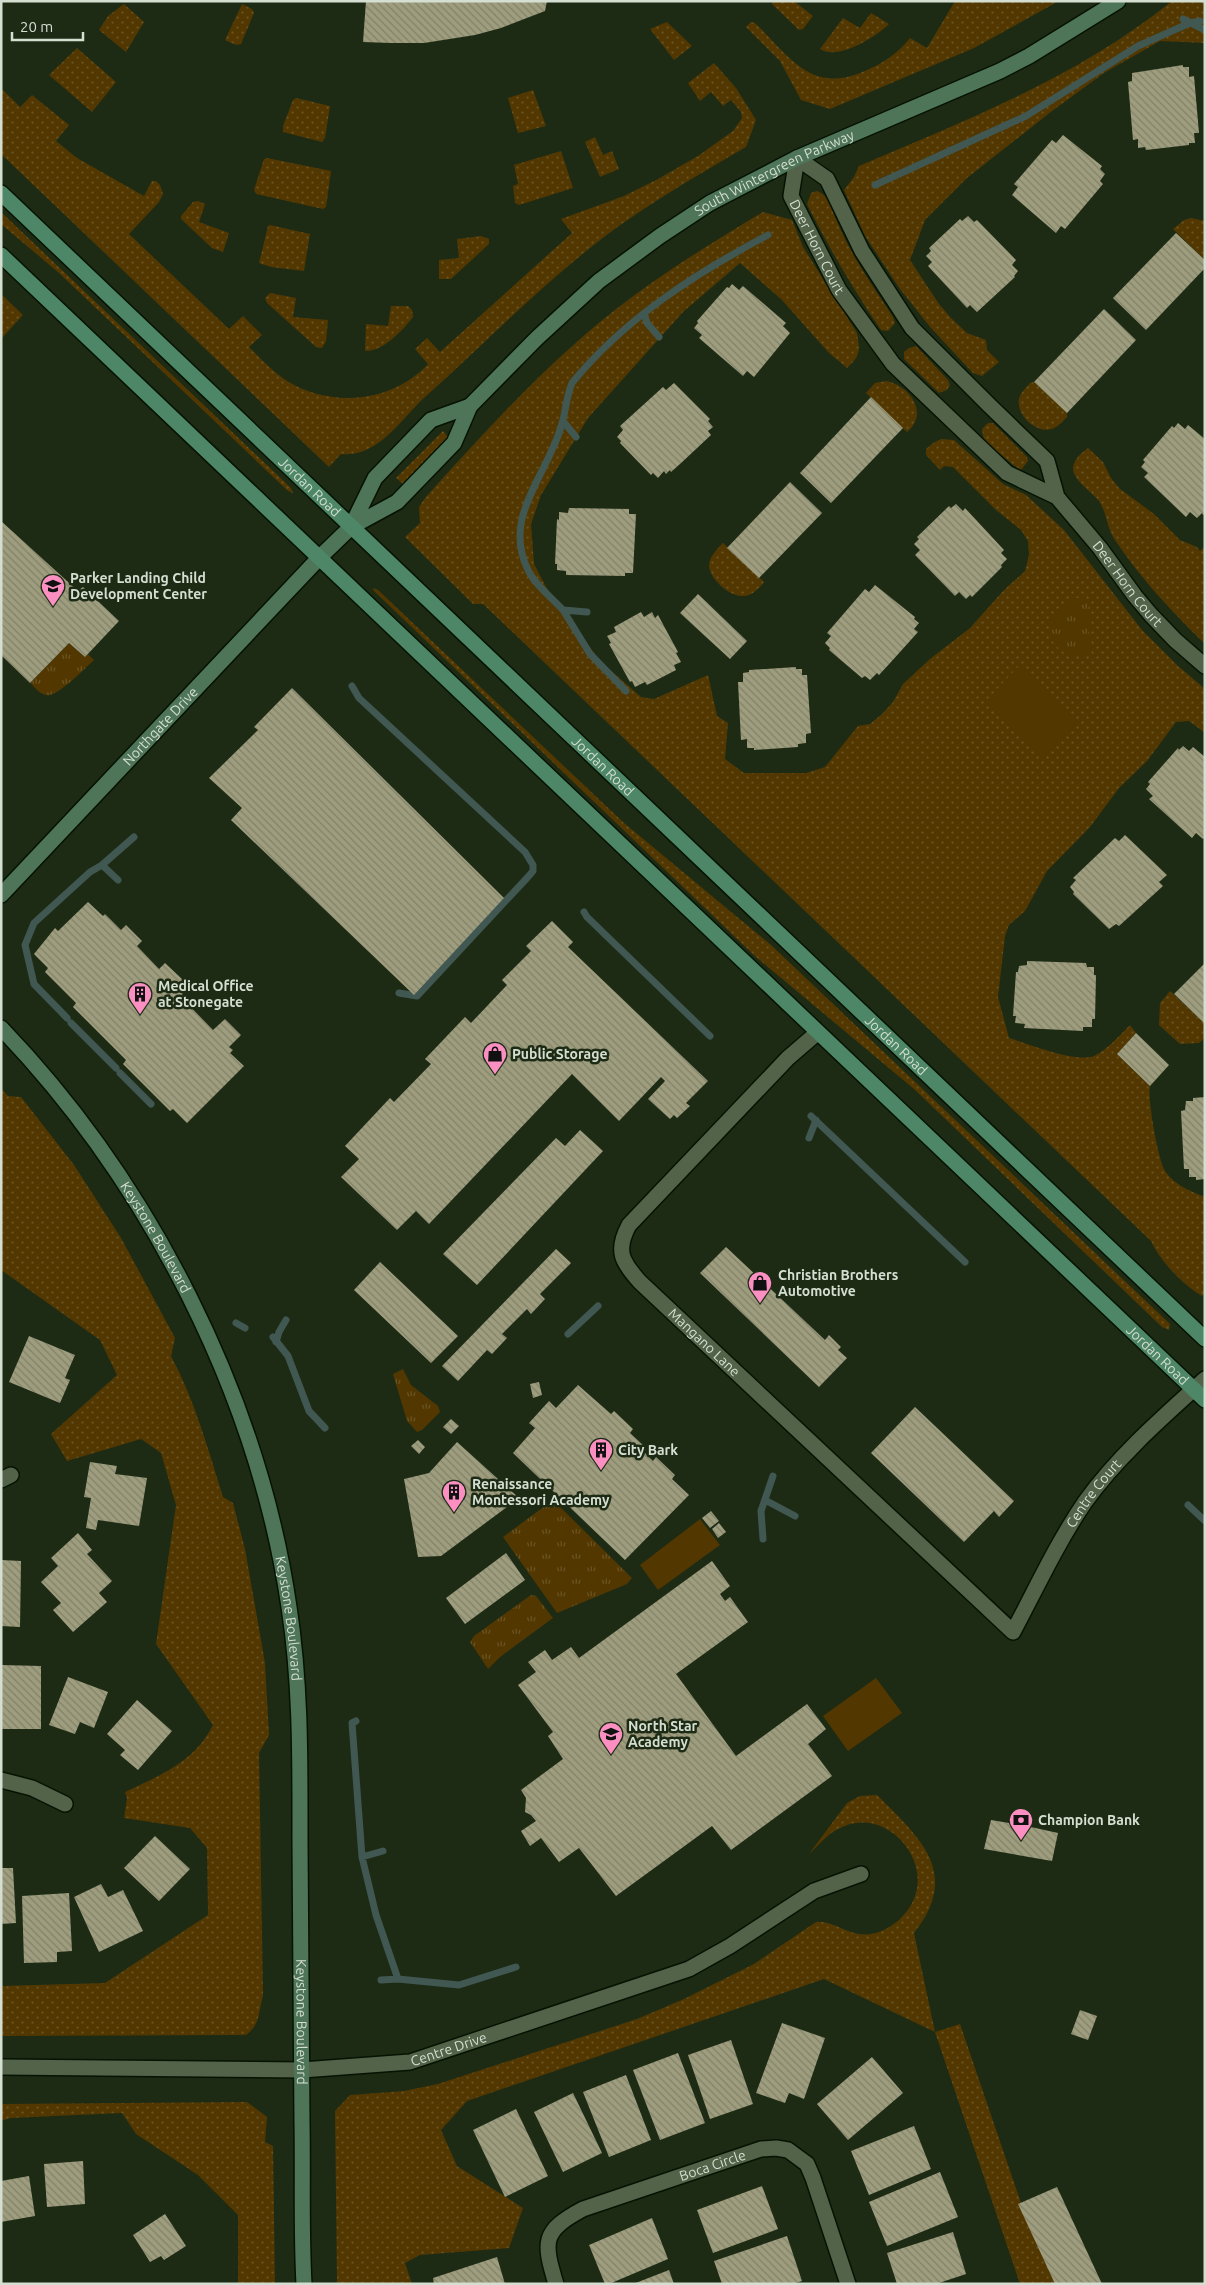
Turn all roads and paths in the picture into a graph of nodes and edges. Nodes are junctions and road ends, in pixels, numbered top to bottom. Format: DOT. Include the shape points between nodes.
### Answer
graph roads {
  1 [pos="1118,1"];
  2 [pos="797,158"];
  3 [pos="1,193"];
  4 [pos="1,255"];
  5 [pos="470,406"];
  6 [pos="1057,497"];
  7 [pos="351,527"];
  8 [pos="320,557"];
  9 [pos="1205,666"];
  10 [pos="1,895"];
  11 [pos="1,1028"];
  12 [pos="817,1033"];
  13 [pos="1205,1339"];
  14 [pos="1205,1379"];
  15 [pos="1193,1390"];
  16 [pos="1205,1400"];
  17 [pos="1013,1632"];
  18 [pos="1,1780"];
  19 [pos="65,1804"];
  20 [pos="861,1874"];
  21 [pos="1,2067"];
  22 [pos="302,2070"];
  23 [pos="304,2284"];
  24 [pos="556,2284"];
  25 [pos="848,2284"];
  1 -- 2 [label="street, South Wintergreen Parkway" via="1000,71"];
  2 -- 5 [label="street, South Wintergreen Parkway" via="710,203 630,257 537,338"];
  2 -- 6 [label="street, Deer Horn Court" via="827,179 862,251 912,328 1047,461"];
  2 -- 6 [label="street, Deer Horn Court" via="791,196 839,290 885,354 1007,473"];
  3 -- 7 [label="main road, Jordan Road"];
  4 -- 8 [label="main road, Jordan Road"];
  5 -- 7 [label="street, South Wintergreen Parkway" via="454,442 397,502"];
  5 -- 7 [label="street, South Wintergreen Parkway" via="431,420 375,478"];
  6 -- 9 [label="street, Deer Horn Court" via="1146,609"];
  7 -- 8 [label="street, South Wintergreen Parkway"];
  7 -- 13 [label="main road, Jordan Road"];
  8 -- 10 [label="street, Northgate Drive"];
  8 -- 12 [label="main road, Jordan Road"];
  11 -- 22 [label="street, Keystone Boulevard" via="86,1127 160,1243 185,1287 219,1362 259,1479 289,1607 298,1701"];
  12 -- 15 [label="main road, Jordan Road"];
  12 -- 17 [label="street, Mangano Lane" via="788,1058 629,1225 620,1248 623,1260 640,1282"];
  14 -- 15 [label="street, Centre Court"];
  15 -- 16 [label="main road, Jordan Road"];
  15 -- 17 [label="street, Centre Court" via="1117,1464 1086,1501"];
  18 -- 19 [label="street" via="32,1788"];
  20 -- 22 [label="street, Centre Drive" via="814,1891 689,1969 410,2062"];
  21 -- 22 [label="street, Centre Drive"];
  22 -- 23 [label="street, Keystone Boulevard"];
  24 -- 25 [label="street, Boca Circle" via="547,2253 552,2230 560,2222 583,2209 746,2152 776,2148 788,2150 806,2164 814,2178"];
}
